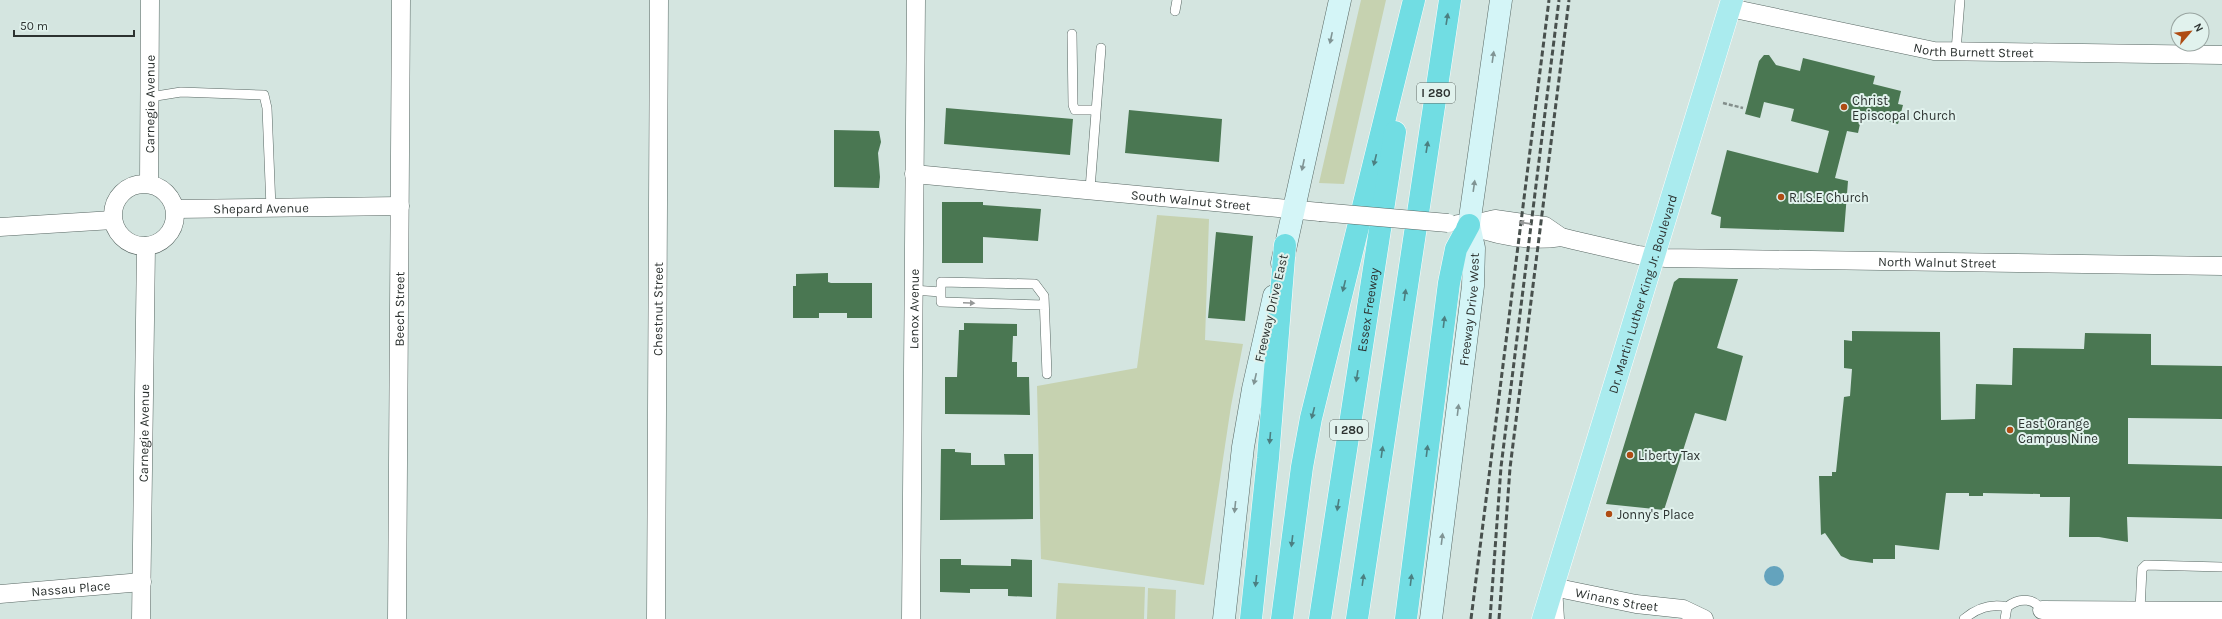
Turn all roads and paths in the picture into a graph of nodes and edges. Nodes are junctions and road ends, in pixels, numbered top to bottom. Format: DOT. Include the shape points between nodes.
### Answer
graph roads {
  1 [pos="150,0"];
  2 [pos="401,0"];
  3 [pos="659,0"];
  4 [pos="916,0"];
  5 [pos="1177,0"];
  6 [pos="1340,0"];
  7 [pos="1415,0"];
  8 [pos="1450,0"];
  9 [pos="1501,0"];
  10 [pos="1960,0"];
  11 [pos="1731,4"];
  12 [pos="1175,11"];
  13 [pos="1072,34"];
  14 [pos="1101,48"];
  15 [pos="1956,51"];
  16 [pos="2222,55"];
  17 [pos="150,97"];
  18 [pos="1723,102"];
  19 [pos="1743,108"];
  20 [pos="1096,110"];
  21 [pos="914,174"];
  22 [pos="149,184"];
  23 [pos="1090,189"];
  24 [pos="400,206"];
  25 [pos="271,208"];
  26 [pos="175,209"];
  27 [pos="1294,209"];
  28 [pos="112,220"];
  29 [pos="1459,224"];
  30 [pos="0,227"];
  31 [pos="1285,245"];
  32 [pos="146,246"];
  33 [pos="1653,258"];
  34 [pos="2222,266"];
  35 [pos="913,290"];
  36 [pos="941,292"];
  37 [pos="1044,305"];
  38 [pos="1047,374"];
  39 [pos="2222,567"];
  40 [pos="142,582"];
  41 [pos="1553,587"];
  42 [pos="0,594"];
  43 [pos="2007,607"];
  44 [pos="2140,610"];
  45 [pos="2222,611"];
  46 [pos="2043,615"];
  47 [pos="141,619"];
  48 [pos="397,619"];
  49 [pos="656,619"];
  50 [pos="911,619"];
  51 [pos="1224,619"];
  52 [pos="1252,619"];
  53 [pos="1282,619"];
  54 [pos="1320,619"];
  55 [pos="1357,619"];
  56 [pos="1406,619"];
  57 [pos="1431,619"];
  58 [pos="1528,619"];
  59 [pos="1543,619"];
  60 [pos="1555,619"];
  61 [pos="1704,619"];
  62 [pos="1964,619"];
  63 [pos="2005,619"];
  1 -- 17 [label="street, Carnegie Avenue"];
  2 -- 24 [label="street, Beech Street"];
  3 -- 49 [label="street, Chestnut Street"];
  4 -- 21 [label="street, Lenox Avenue"];
  5 -- 12 [label="lane"];
  6 -- 27 [label="main road, Freeway Drive East, one-way"];
  7 -- 53 [label="highway, one-way" via="1312,418 1302,467"];
  7 -- 54 [label="highway, Essex Freeway / I 280, one-way"];
  55 -- 8 [label="highway, I 280, one-way"];
  29 -- 9 [label="main road, Freeway Drive West, one-way"];
  10 -- 15 [label="lane"];
  11 -- 15 [label="street, North Burnett Street" via="1934,51"];
  11 -- 33 [label="main road, Dr. Martin Luther King Jr. Boulevard"];
  13 -- 20 [label="lane" via="1072,105 1079,111"];
  14 -- 20 [label="lane"];
  15 -- 16 [label="street, North Burnett Street"];
  17 -- 22 [label="street, Carnegie Avenue"];
  17 -- 25 [label="lane" via="180,92 264,95 267,108"];
  18 -- 19 [label="path"];
  20 -- 23 [label="lane"];
  21 -- 23 [label="street, South Walnut Street"];
  21 -- 35 [label="street, Lenox Avenue"];
  22 -- 26 [label="street" via="160,188 170,197"];
  22 -- 28 [label="street" via="138,184 121,193 115,201"];
  23 -- 27 [label="street, South Walnut Street"];
  24 -- 25 [label="street, Shepard Avenue"];
  24 -- 48 [label="street, Beech Street"];
  25 -- 26 [label="street, Shepard Avenue"];
  26 -- 32 [label="street" via="172,229 166,237 158,243"];
  27 -- 29 [label="street, South Walnut Street, bridge"];
  27 -- 31 [label="main road, Freeway Drive East"];
  28 -- 30 [label="street"];
  28 -- 32 [label="street" via="124,240 133,245"];
  29 -- 33 [label="street, South Walnut Street" via="1495,219 1545,226 1560,237"];
  56 -- 29 [label="highway, one-way" via="1449,283"];
  57 -- 29 [label="main road, Freeway Drive West, one-way" via="1473,286 1474,248"];
  31 -- 51 [label="main road, Freeway Drive East, one-way" via="1247,425"];
  31 -- 52 [label="highway, one-way"];
  32 -- 40 [label="street, Carnegie Avenue"];
  33 -- 34 [label="street, North Walnut Street"];
  33 -- 41 [label="main road, Dr. Martin Luther King Jr. Boulevard"];
  35 -- 36 [label="lane"];
  35 -- 50 [label="street, Lenox Avenue"];
  36 -- 37 [label="lane, one-way" via="941,302"];
  36 -- 37 [label="lane" via="941,282 1035,284 1044,296"];
  37 -- 38 [label="lane"];
  39 -- 44 [label="lane" via="2146,565 2142,569"];
  40 -- 42 [label="street, Nassau Place"];
  40 -- 47 [label="street, Carnegie Avenue"];
  41 -- 58 [label="main road, Dr. Martin Luther King Jr. Boulevard"];
  41 -- 59 [label="main road, Dr. Martin Luther King Jr. Boulevard"];
  41 -- 60 [label="street"];
  41 -- 61 [label="street, Winans Street" via="1636,604 1682,609"];
  43 -- 46 [label="lane" via="2021,599 2029,600"];
  43 -- 62 [label="lane" via="1995,604 1987,606"];
  43 -- 63 [label="lane"];
  44 -- 45 [label="street"];
  44 -- 46 [label="street"];
}
